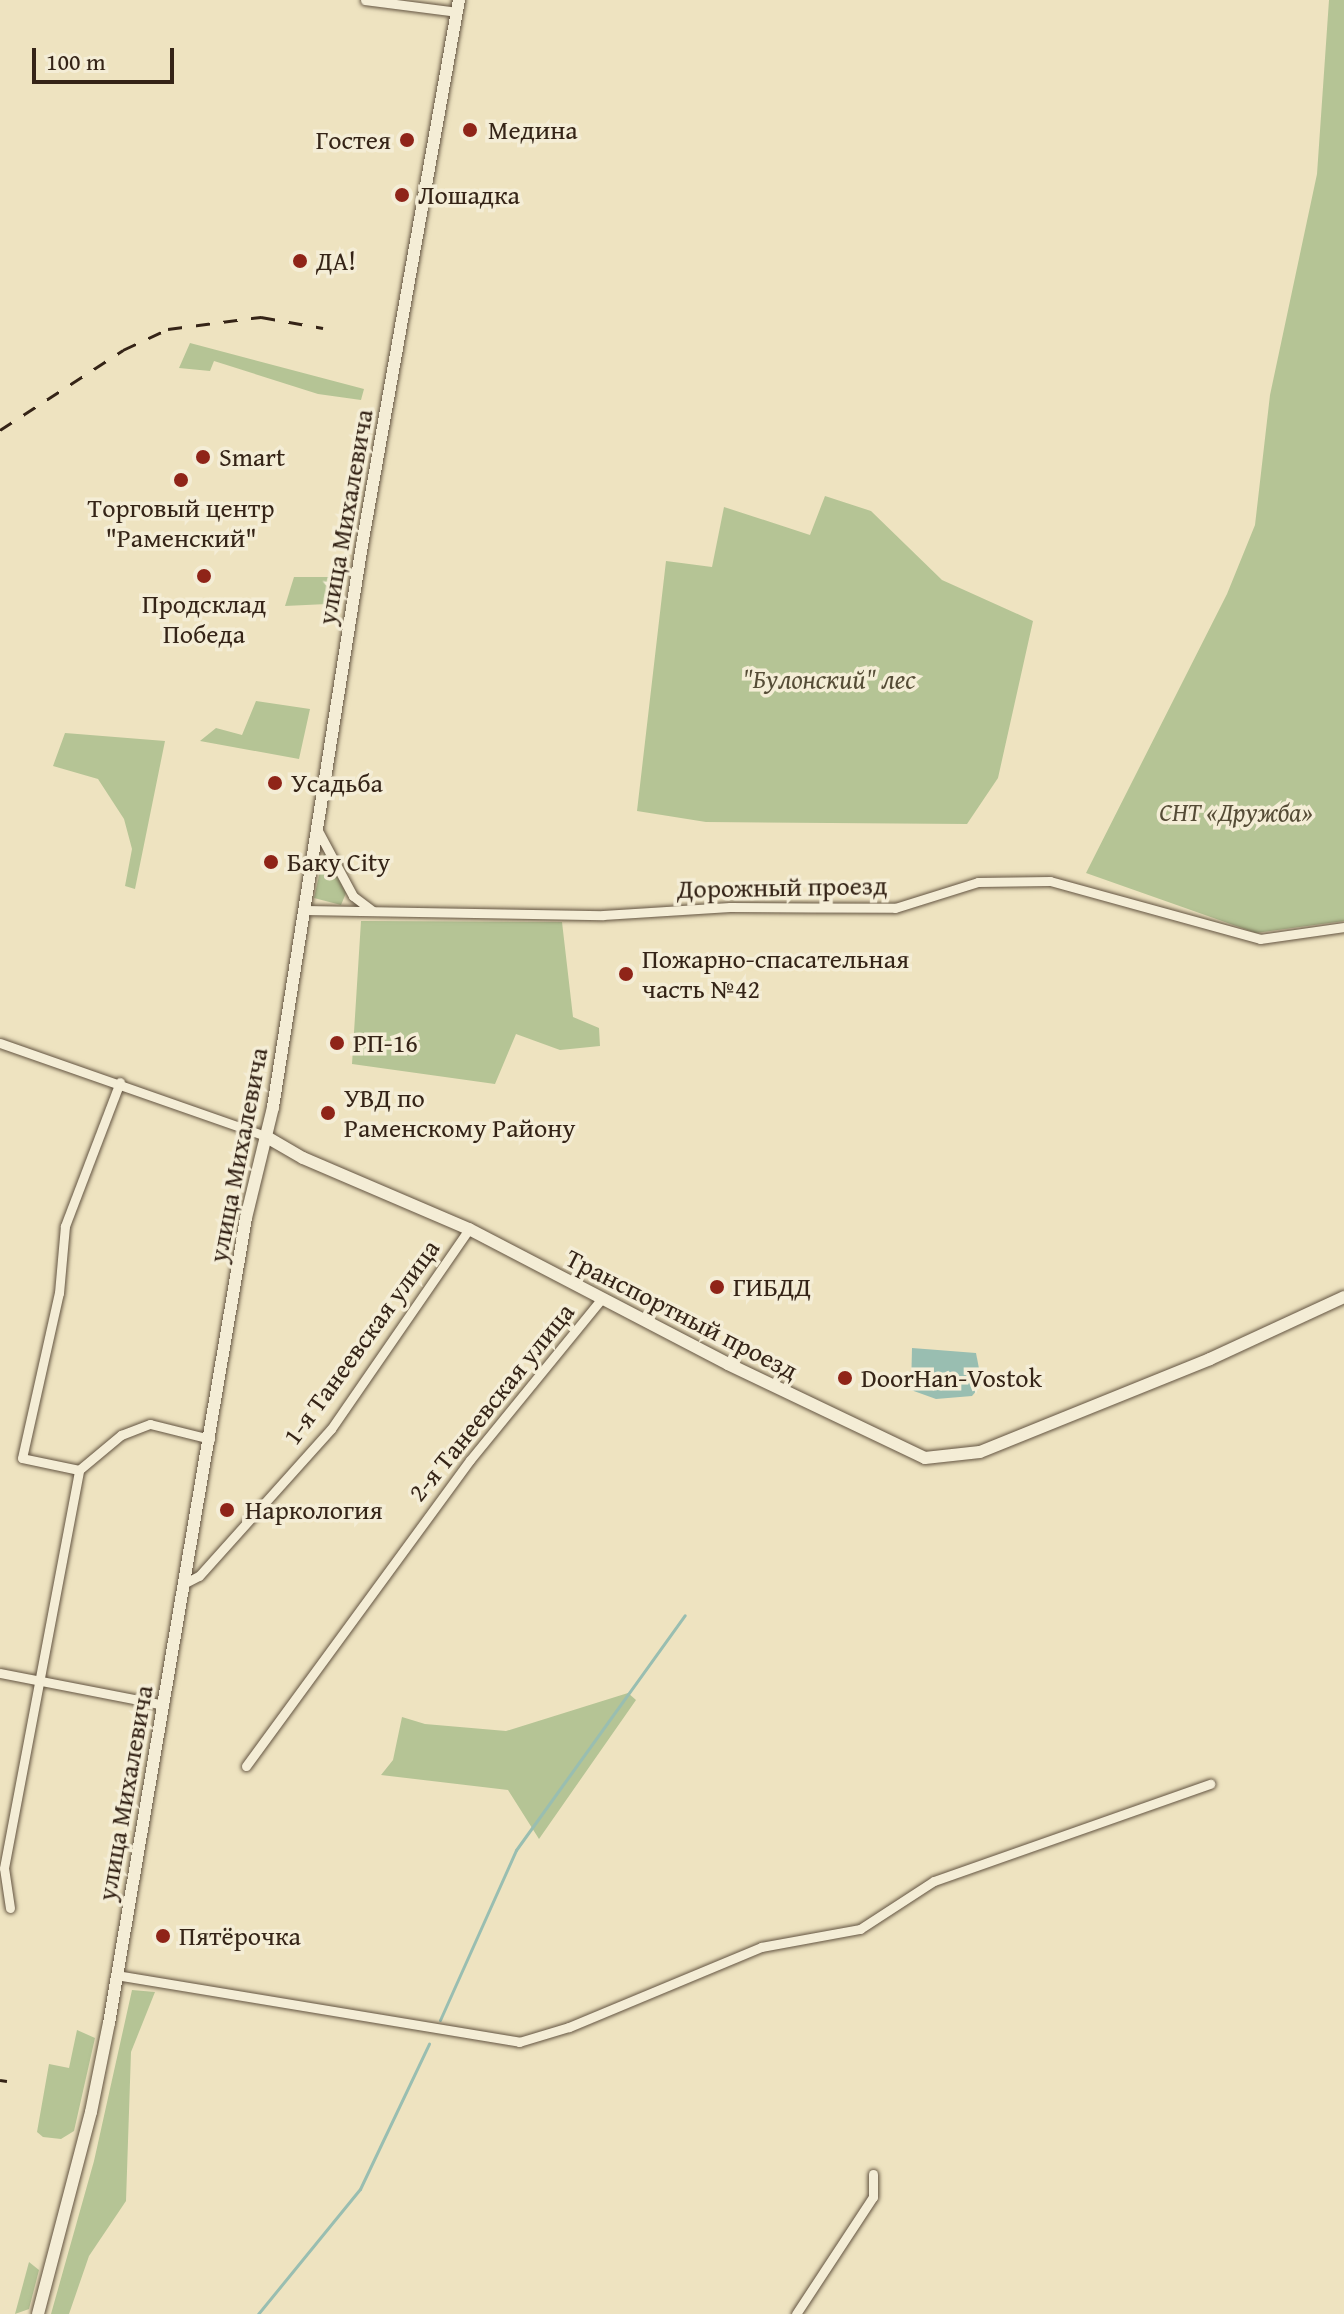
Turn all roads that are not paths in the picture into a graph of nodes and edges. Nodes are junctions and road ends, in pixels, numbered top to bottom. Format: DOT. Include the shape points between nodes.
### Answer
graph roads {
  1 [pos="365,0"];
  2 [pos="458,6"];
  3 [pos="315,825"];
  4 [pos="304,910"];
  5 [pos="384,914"];
  6 [pos="1344,927"];
  7 [pos="0,1043"];
  8 [pos="120,1082"];
  9 [pos="265,1136"];
  10 [pos="469,1229"];
  11 [pos="1344,1297"];
  12 [pos="602,1298"];
  13 [pos="210,1439"];
  14 [pos="79,1470"];
  15 [pos="187,1582"];
  16 [pos="0,1673"];
  17 [pos="37,1680"];
  18 [pos="164,1705"];
  19 [pos="246,1766"];
  20 [pos="1210,1784"];
  21 [pos="10,1908"];
  22 [pos="116,1975"];
  23 [pos="873,2174"];
  24 [pos="38,2314"];
  25 [pos="796,2314"];
  1 -- 2 [label="street"];
  2 -- 3 [label="main road, улица Михалевича"];
  3 -- 4 [label="main road, улица Михалевича"];
  3 -- 5 [label="street" via="359,904"];
  4 -- 5 [label="street, Дорожный проезд"];
  4 -- 9 [label="main road, улица Михалевича"];
  5 -- 6 [label="street, Дорожный проезд" via="895,908 978,882 1050,881 1260,939"];
  7 -- 8 [label="street, Транспортный проезд"];
  8 -- 9 [label="street, Транспортный проезд"];
  8 -- 14 [label="street" via="65,1226 59,1293 22,1458"];
  9 -- 10 [label="main road, Транспортный проезд" via="303,1158"];
  9 -- 13 [label="main road, улица Михалевича"];
  10 -- 12 [label="main road, Транспортный проезд"];
  10 -- 15 [label="street, 1-я Танеевская улица" via="331,1429 199,1576"];
  11 -- 12 [label="main road, Транспортный проезд" via="1210,1359 980,1452 939,1459 881,1439"];
  12 -- 19 [label="street, 2-я Танеевская улица" via="470,1460"];
  13 -- 14 [label="street" via="150,1424 121,1435"];
  13 -- 15 [label="main road, улица Михалевича"];
  14 -- 17 [label="street"];
  15 -- 18 [label="main road, улица Михалевича"];
  16 -- 17 [label="street"];
  17 -- 18 [label="street"];
  17 -- 21 [label="street" via="17,1818 4,1868"];
  18 -- 22 [label="main road, улица Михалевича"];
  20 -- 22 [label="street" via="934,1881 860,1929 761,1947 569,2027 519,2042"];
  22 -- 24 [label="main road, улица Михалевича" via="91,2112"];
  23 -- 25 [label="street" via="873,2197"];
}
